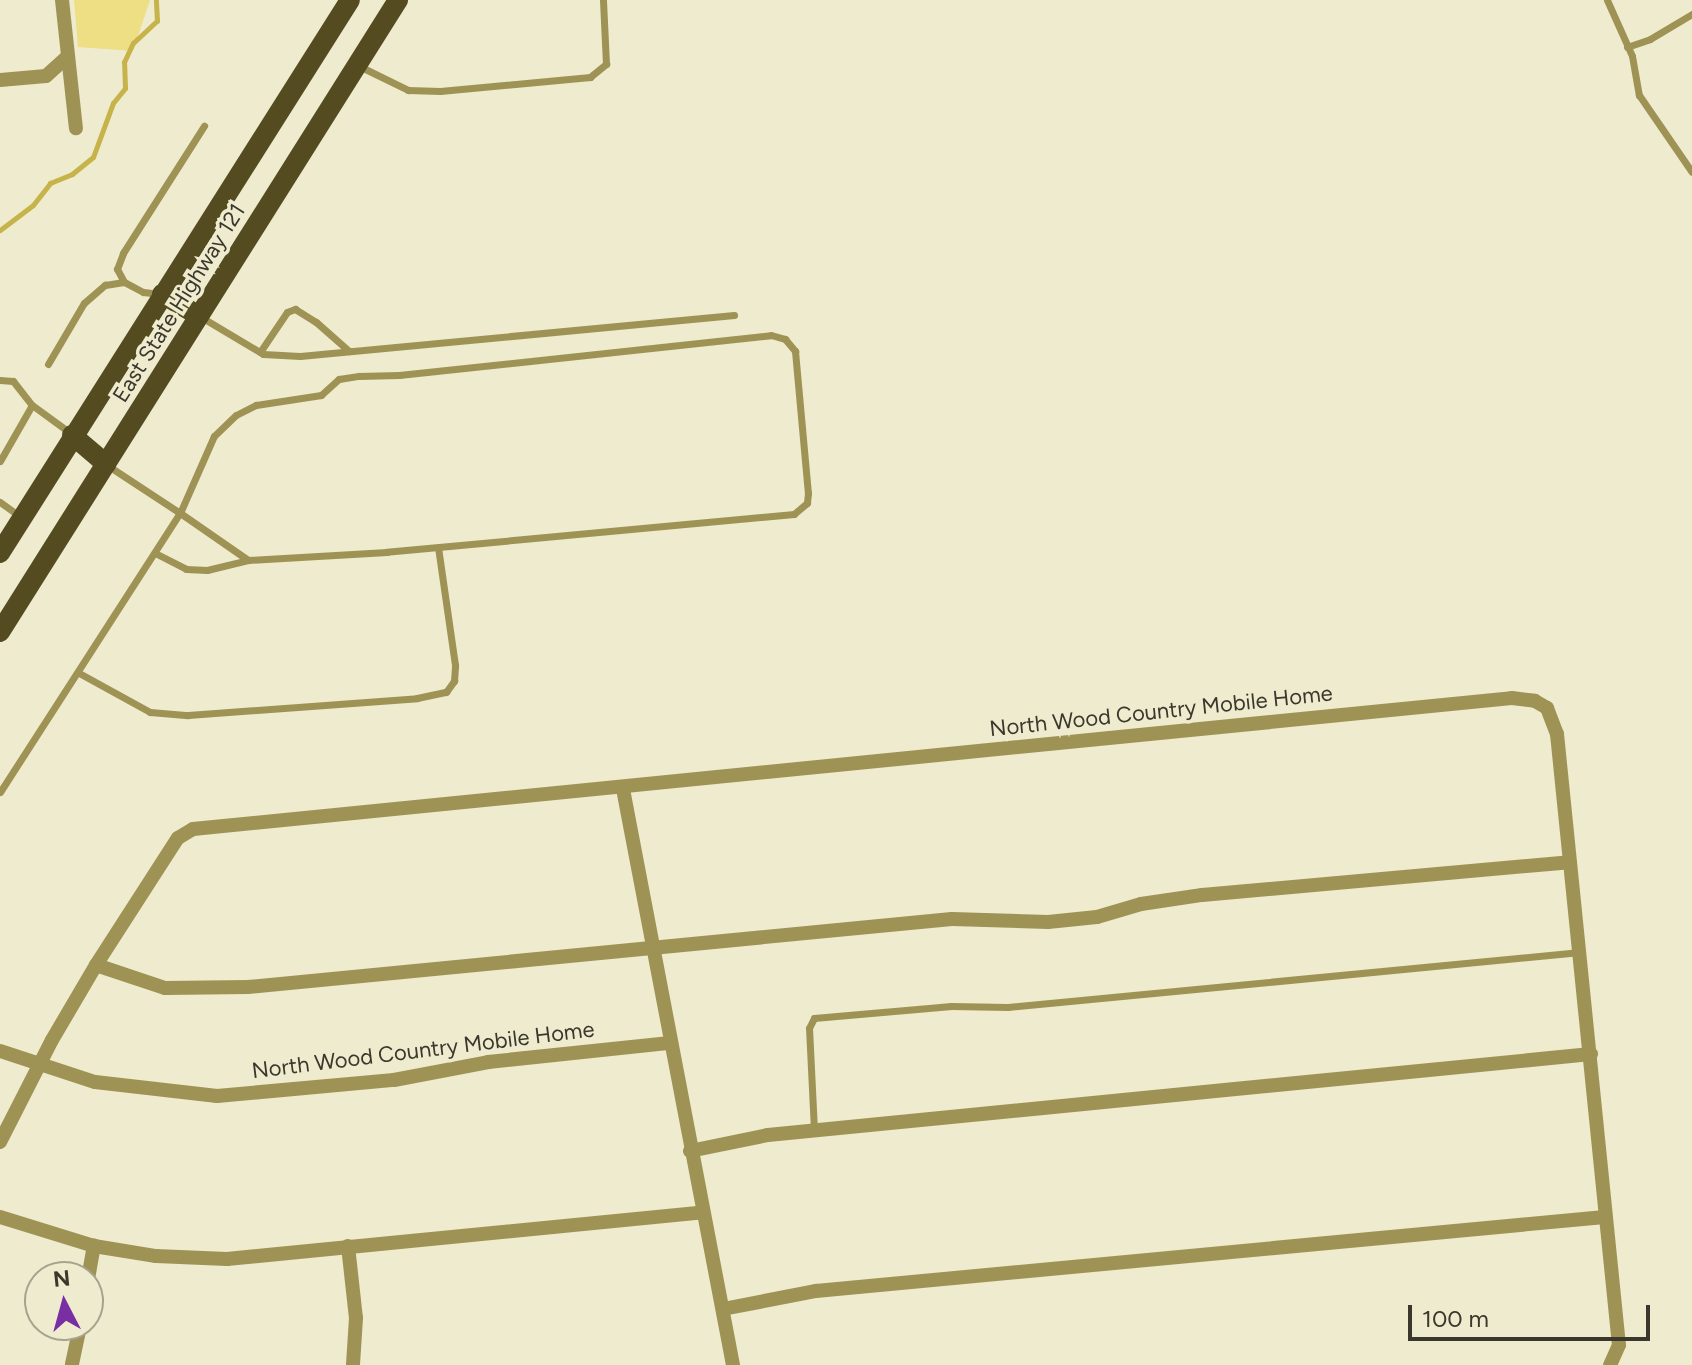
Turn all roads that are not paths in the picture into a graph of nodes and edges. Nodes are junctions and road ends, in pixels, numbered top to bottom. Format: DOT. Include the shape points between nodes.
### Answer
graph roads {
  1 [pos="62,0"];
  2 [pos="350,0"];
  3 [pos="398,0"];
  4 [pos="603,0"];
  5 [pos="1607,0"];
  6 [pos="1692,14"];
  7 [pos="1627,47"];
  8 [pos="67,57"];
  9 [pos="357,65"];
  10 [pos="0,80"];
  11 [pos="204,126"];
  12 [pos="76,128"];
  13 [pos="1692,172"];
  14 [pos="124,282"];
  15 [pos="162,294"];
  16 [pos="734,315"];
  17 [pos="199,316"];
  18 [pos="349,351"];
  19 [pos="260,352"];
  20 [pos="48,364"];
  21 [pos="0,380"];
  22 [pos="32,405"];
  23 [pos="72,435"];
  24 [pos="0,461"];
  25 [pos="106,464"];
  26 [pos="0,502"];
  27 [pos="180,513"];
  28 [pos="22,517"];
  29 [pos="438,547"];
  30 [pos="0,553"];
  31 [pos="155,553"];
  32 [pos="248,560"];
  33 [pos="0,632"];
  34 [pos="79,673"];
  35 [pos="623,789"];
  36 [pos="0,792"];
  37 [pos="1570,862"];
  38 [pos="653,950"];
  39 [pos="1580,952"];
  40 [pos="96,965"];
  41 [pos="670,1043"];
  42 [pos="0,1051"];
  43 [pos="1591,1054"];
  44 [pos="41,1063"];
  45 [pos="814,1131"];
  46 [pos="0,1142"];
  47 [pos="690,1151"];
  48 [pos="703,1212"];
  49 [pos="0,1217"];
  50 [pos="1605,1217"];
  51 [pos="94,1246"];
  52 [pos="348,1246"];
  53 [pos="91,1261"];
  54 [pos="723,1309"];
  55 [pos="77,1341"];
  56 [pos="72,1364"];
  57 [pos="353,1365"];
  58 [pos="733,1365"];
  59 [pos="1610,1365"];
  1 -- 8 [label="street"];
  2 -- 15 [label="main road, East State Highway 121"];
  3 -- 9 [label="main road, East State Highway 121"];
  4 -- 9 [label="lane" via="606,64 590,77 408,90"];
  5 -- 7 [label="lane"];
  6 -- 7 [label="lane"];
  7 -- 13 [label="lane" via="1639,95"];
  8 -- 10 [label="street" via="46,76"];
  8 -- 12 [label="street"];
  9 -- 17 [label="main road, East State Highway 121"];
  11 -- 14 [label="lane" via="123,253 117,269"];
  14 -- 15 [label="lane"];
  14 -- 20 [label="lane" via="105,285 84,303"];
  15 -- 17 [label="main road"];
  15 -- 23 [label="main road, East State Highway 121"];
  16 -- 18 [label="lane"];
  17 -- 19 [label="lane"];
  17 -- 25 [label="main road, East State Highway 121"];
  18 -- 19 [label="lane" via="300,356"];
  18 -- 19 [label="lane" via="295,309 287,312"];
  21 -- 22 [label="lane" via="13,381"];
  22 -- 23 [label="lane"];
  22 -- 24 [label="lane"];
  23 -- 25 [label="main road"];
  23 -- 28 [label="main road, East State Highway 121"];
  25 -- 27 [label="lane"];
  25 -- 33 [label="main road, East State Highway 121"];
  26 -- 28 [label="lane"];
  27 -- 29 [label="lane" via="214,436 236,415 256,405 321,395 339,379 771,335 785,339 795,351 808,493 807,503 794,514"];
  27 -- 31 [label="lane"];
  27 -- 32 [label="lane"];
  28 -- 30 [label="main road, East State Highway 121"];
  29 -- 32 [label="lane"];
  29 -- 34 [label="lane" via="455,665 454,681 446,692 188,715 150,712"];
  31 -- 32 [label="lane" via="186,569 207,570"];
  31 -- 34 [label="lane"];
  34 -- 36 [label="lane"];
  35 -- 37 [label="street, North Wood Country Mobile Home" via="1512,698 1547,708 1557,734"];
  35 -- 38 [label="street"];
  35 -- 40 [label="street, North Wood Country Mobile Home" via="193,829 178,838"];
  37 -- 38 [label="street" via="1202,895 1048,922 952,919"];
  37 -- 39 [label="street, North Wood Country Mobile Home"];
  38 -- 40 [label="street" via="194,990 141,982"];
  38 -- 41 [label="street"];
  39 -- 43 [label="street, North Wood Country Mobile Home"];
  39 -- 45 [label="lane" via="1008,1007 951,1006 814,1018 809,1028"];
  40 -- 44 [label="street, North Wood Country Mobile Home"];
  41 -- 44 [label="street, North Wood Country Mobile Home" via="488,1062 394,1080 217,1096 95,1082"];
  41 -- 47 [label="street"];
  42 -- 44 [label="street"];
  43 -- 45 [label="street"];
  43 -- 50 [label="street, North Wood Country Mobile Home"];
  44 -- 46 [label="street, North Wood Country Mobile Home"];
  45 -- 47 [label="street"];
  47 -- 48 [label="street"];
  48 -- 52 [label="street"];
  48 -- 54 [label="street"];
  49 -- 51 [label="street"];
  50 -- 54 [label="street" via="816,1291"];
  50 -- 59 [label="street, North Wood Country Mobile Home" via="1619,1345"];
  51 -- 52 [label="street" via="227,1259"];
  51 -- 53 [label="street"];
  52 -- 57 [label="street" via="356,1318"];
  54 -- 58 [label="street"];
  55 -- 56 [label="street"];
}
